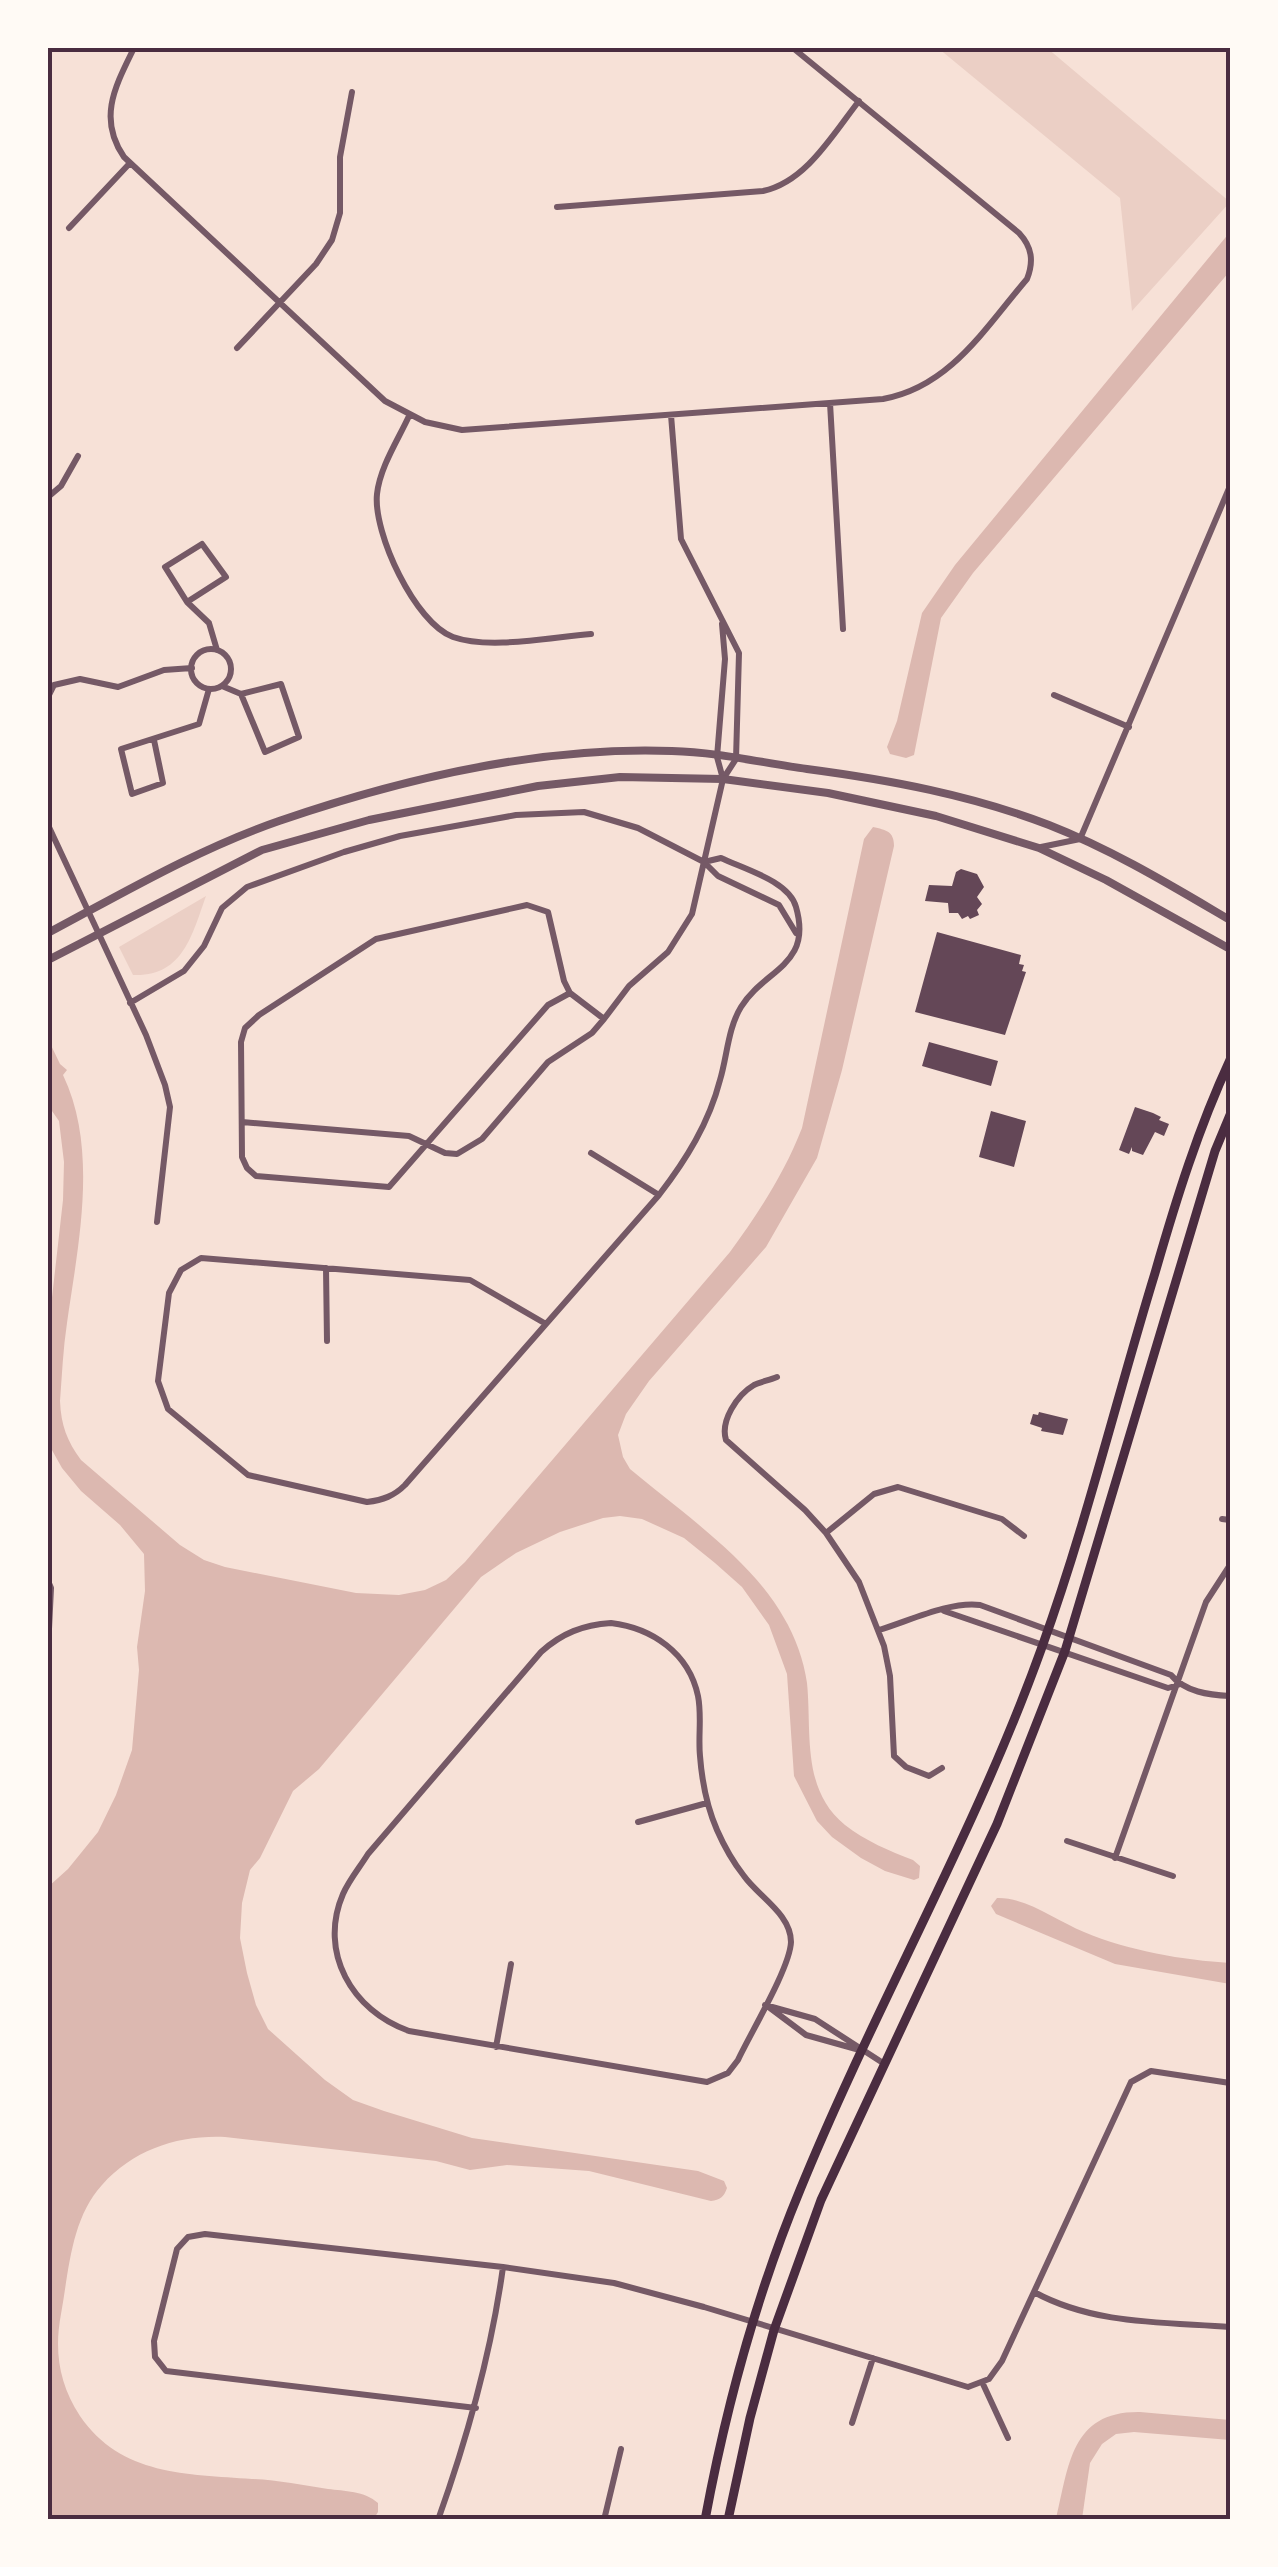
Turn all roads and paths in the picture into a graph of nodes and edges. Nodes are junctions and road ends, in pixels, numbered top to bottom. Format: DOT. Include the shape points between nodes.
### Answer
graph roads {
  1 [pos="134,48"];
  2 [pos="793,48"];
  3 [pos="352,92"];
  4 [pos="859,101"];
  5 [pos="130,163"];
  6 [pos="557,207"];
  7 [pos="69,228"];
  8 [pos="279,303"];
  9 [pos="237,348"];
  10 [pos="830,403"];
  11 [pos="671,415"];
  12 [pos="410,416"];
  13 [pos="78,456"];
  14 [pos="1230,486"];
  15 [pos="48,497"];
  16 [pos="187,602"];
  17 [pos="721,618"];
  18 [pos="843,629"];
  19 [pos="591,634"];
  20 [pos="217,650"];
  21 [pos="192,668"];
  22 [pos="222,686"];
  23 [pos="208,688"];
  24 [pos="241,694"];
  25 [pos="1054,695"];
  26 [pos="48,697"];
  27 [pos="1129,727"];
  28 [pos="154,740"];
  29 [pos="716,756"];
  30 [pos="736,759"];
  31 [pos="723,779"];
  32 [pos="48,825"];
  33 [pos="1080,839"];
  34 [pos="1040,848"];
  35 [pos="704,862"];
  36 [pos="88,911"];
  37 [pos="1230,920"];
  38 [pos="48,932"];
  39 [pos="99,934"];
  40 [pos="798,936"];
  41 [pos="1230,949"];
  42 [pos="48,960"];
  43 [pos="570,992"];
  44 [pos="130,1003"];
  45 [pos="604,1018"];
  46 [pos="1230,1060"];
  47 [pos="1230,1115"];
  48 [pos="242,1122"];
  49 [pos="428,1146"];
  50 [pos="591,1154"];
  51 [pos="659,1195"];
  52 [pos="158,1222"];
  53 [pos="326,1268"];
  54 [pos="546,1324"];
  55 [pos="327,1341"];
  56 [pos="777,1377"];
  57 [pos="826,1533"];
  58 [pos="1024,1536"];
  59 [pos="1230,1565"];
  60 [pos="48,1580"];
  61 [pos="944,1611"];
  62 [pos="1048,1629"];
  63 [pos="879,1630"];
  64 [pos="1070,1637"];
  65 [pos="1044,1644"];
  66 [pos="48,1649"];
  67 [pos="1066,1652"];
  68 [pos="1179,1684"];
  69 [pos="1230,1696"];
  70 [pos="942,1768"];
  71 [pos="707,1803"];
  72 [pos="638,1822"];
  73 [pos="1067,1841"];
  74 [pos="1115,1858"];
  75 [pos="1173,1876"];
  76 [pos="511,1964"];
  77 [pos="765,2005"];
  78 [pos="496,2047"];
  79 [pos="862,2051"];
  80 [pos="883,2063"];
  81 [pos="1230,2083"];
  82 [pos="503,2267"];
  83 [pos="1034,2292"];
  84 [pos="752,2323"];
  85 [pos="1230,2327"];
  86 [pos="774,2330"];
  87 [pos="873,2358"];
  88 [pos="983,2384"];
  89 [pos="476,2408"];
  90 [pos="852,2422"];
  91 [pos="1008,2438"];
  92 [pos="621,2449"];
  93 [pos="438,2520"];
  94 [pos="604,2520"];
  95 [pos="705,2520"];
  96 [pos="728,2520"];
  1 -- 5 [label="street" via="109,110 116,142"];
  2 -- 4 [label="street"];
  3 -- 8 [label="street" via="336,231"];
  4 -- 6 [label="street" via="799,173 771,190"];
  4 -- 10 [label="street" via="1019,233 1032,263 1027,279 932,382 900,396"];
  5 -- 7 [label="street"];
  5 -- 8 [label="street"];
  8 -- 9 [label="street"];
  8 -- 12 [label="street"];
  10 -- 11 [label="street"];
  10 -- 18 [label="street"];
  11 -- 12 [label="street" via="462,430"];
  11 -- 17 [label="street" via="682,539"];
  12 -- 19 [label="street" via="381,478 377,513 425,618 472,642"];
  13 -- 15 [label="street"];
  14 -- 27 [label="street"];
  16 -- 16 [label="street" via="165,566 202,544 226,577"];
  16 -- 20 [label="street" via="209,623"];
  17 -- 29 [label="street" via="725,658"];
  17 -- 30 [label="street" via="738,653"];
  20 -- 21 [label="street" via="200,653"];
  20 -- 22 [label="street" via="230,664"];
  21 -- 23 [label="street" via="198,684"];
  21 -- 26 [label="street" via="118,686 80,679 54,685"];
  22 -- 23 [label="street"];
  22 -- 24 [label="street"];
  23 -- 28 [label="street" via="199,724"];
  24 -- 24 [label="street" via="281,684 299,737 265,752"];
  25 -- 27 [label="street"];
  27 -- 33 [label="street"];
  28 -- 28 [label="street" via="121,749 132,794 163,784"];
  29 -- 30 [label="street"];
  29 -- 31 [label="street"];
  29 -- 36 [label="street" via="673,750 562,756 389,788 276,822"];
  30 -- 31 [label="street"];
  30 -- 33 [label="street" via="910,784"];
  31 -- 34 [label="street" via="936,816"];
  31 -- 35 [label="street"];
  31 -- 39 [label="street" via="551,784 368,820 262,850"];
  32 -- 36 [label="street"];
  33 -- 34 [label="street"];
  33 -- 37 [label="street"];
  34 -- 41 [label="street"];
  35 -- 40 [label="street" via="718,876 779,905"];
  35 -- 40 [label="street" via="721,858 790,894"];
  35 -- 44 [label="street" via="638,828 584,812 516,814 400,836 240,891 184,971"];
  35 -- 45 [label="street" via="684,930"];
  36 -- 38 [label="street"];
  36 -- 39 [label="street"];
  39 -- 42 [label="street"];
  39 -- 44 [label="street"];
  40 -- 51 [label="street" via="786,966 741,1006 709,1113"];
  43 -- 45 [label="street"];
  43 -- 48 [label="street" via="548,912 527,905 376,939 245,1028"];
  43 -- 49 [label="street" via="548,1005"];
  44 -- 52 [label="street" via="170,1107"];
  45 -- 49 [label="street" via="592,1034 548,1062 471,1148 457,1154"];
  46 -- 62 [label="main road" via="1194,1143"];
  47 -- 64 [label="main road"];
  48 -- 49 [label="street" via="374,1131"];
  48 -- 49 [label="street" via="242,1158 256,1176 389,1187"];
  50 -- 51 [label="street"];
  51 -- 54 [label="street"];
  53 -- 54 [label="street" via="470,1280"];
  53 -- 54 [label="street" via="201,1258 182,1270 169,1293 161,1397 248,1475 359,1500 392,1496"];
  53 -- 55 [label="street"];
  56 -- 57 [label="street" via="752,1386 726,1418 724,1433 731,1447"];
  57 -- 58 [label="street" via="874,1494 898,1487 1002,1519"];
  57 -- 63 [label="street" via="860,1582"];
  59 -- 68 [label="street" via="1206,1602"];
  60 -- 66 [label="street"];
  61 -- 62 [label="street" via="980,1605"];
  61 -- 63 [label="street"];
  61 -- 65 [label="street"];
  62 -- 64 [label="street"];
  62 -- 65 [label="main road"];
  63 -- 70 [label="street" via="890,1676 894,1756 929,1776"];
  64 -- 67 [label="main road"];
  64 -- 68 [label="street" via="1171,1675"];
  65 -- 67 [label="street"];
  65 -- 79 [label="main road" via="976,1816"];
  67 -- 68 [label="street" via="1168,1688"];
  67 -- 80 [label="main road" via="997,1824"];
  68 -- 69 [label="street"];
  68 -- 74 [label="street"];
  71 -- 72 [label="street"];
  71 -- 77 [label="street" via="729,1855 789,1930 789,1953"];
  71 -- 78 [label="street" via="698,1696 666,1644 640,1629 595,1624 566,1634 529,1666 368,1854 346,1888 335,1927 344,1976 380,2018 409,2031"];
  73 -- 74 [label="street"];
  74 -- 75 [label="street"];
  76 -- 78 [label="street"];
  77 -- 78 [label="street" via="733,2067 706,2082"];
  77 -- 79 [label="street" via="815,2019"];
  77 -- 79 [label="street" via="806,2035"];
  79 -- 80 [label="street"];
  79 -- 84 [label="main road" via="799,2192"];
  80 -- 86 [label="main road" via="821,2200"];
  81 -- 83 [label="street" via="1151,2071 1130,2082"];
  82 -- 84 [label="street" via="614,2283"];
  82 -- 89 [label="street"];
  82 -- 89 [label="street" via="196,2234 176,2250 154,2340 155,2358 174,2374"];
  83 -- 85 [label="street" via="1116,2318"];
  83 -- 88 [label="street" via="1002,2361"];
  84 -- 86 [label="street"];
  84 -- 95 [label="main road"];
  86 -- 87 [label="street"];
  86 -- 96 [label="main road"];
  87 -- 88 [label="street" via="968,2387"];
  87 -- 90 [label="street"];
  88 -- 91 [label="street"];
  89 -- 93 [label="street"];
  92 -- 94 [label="street"];
}
